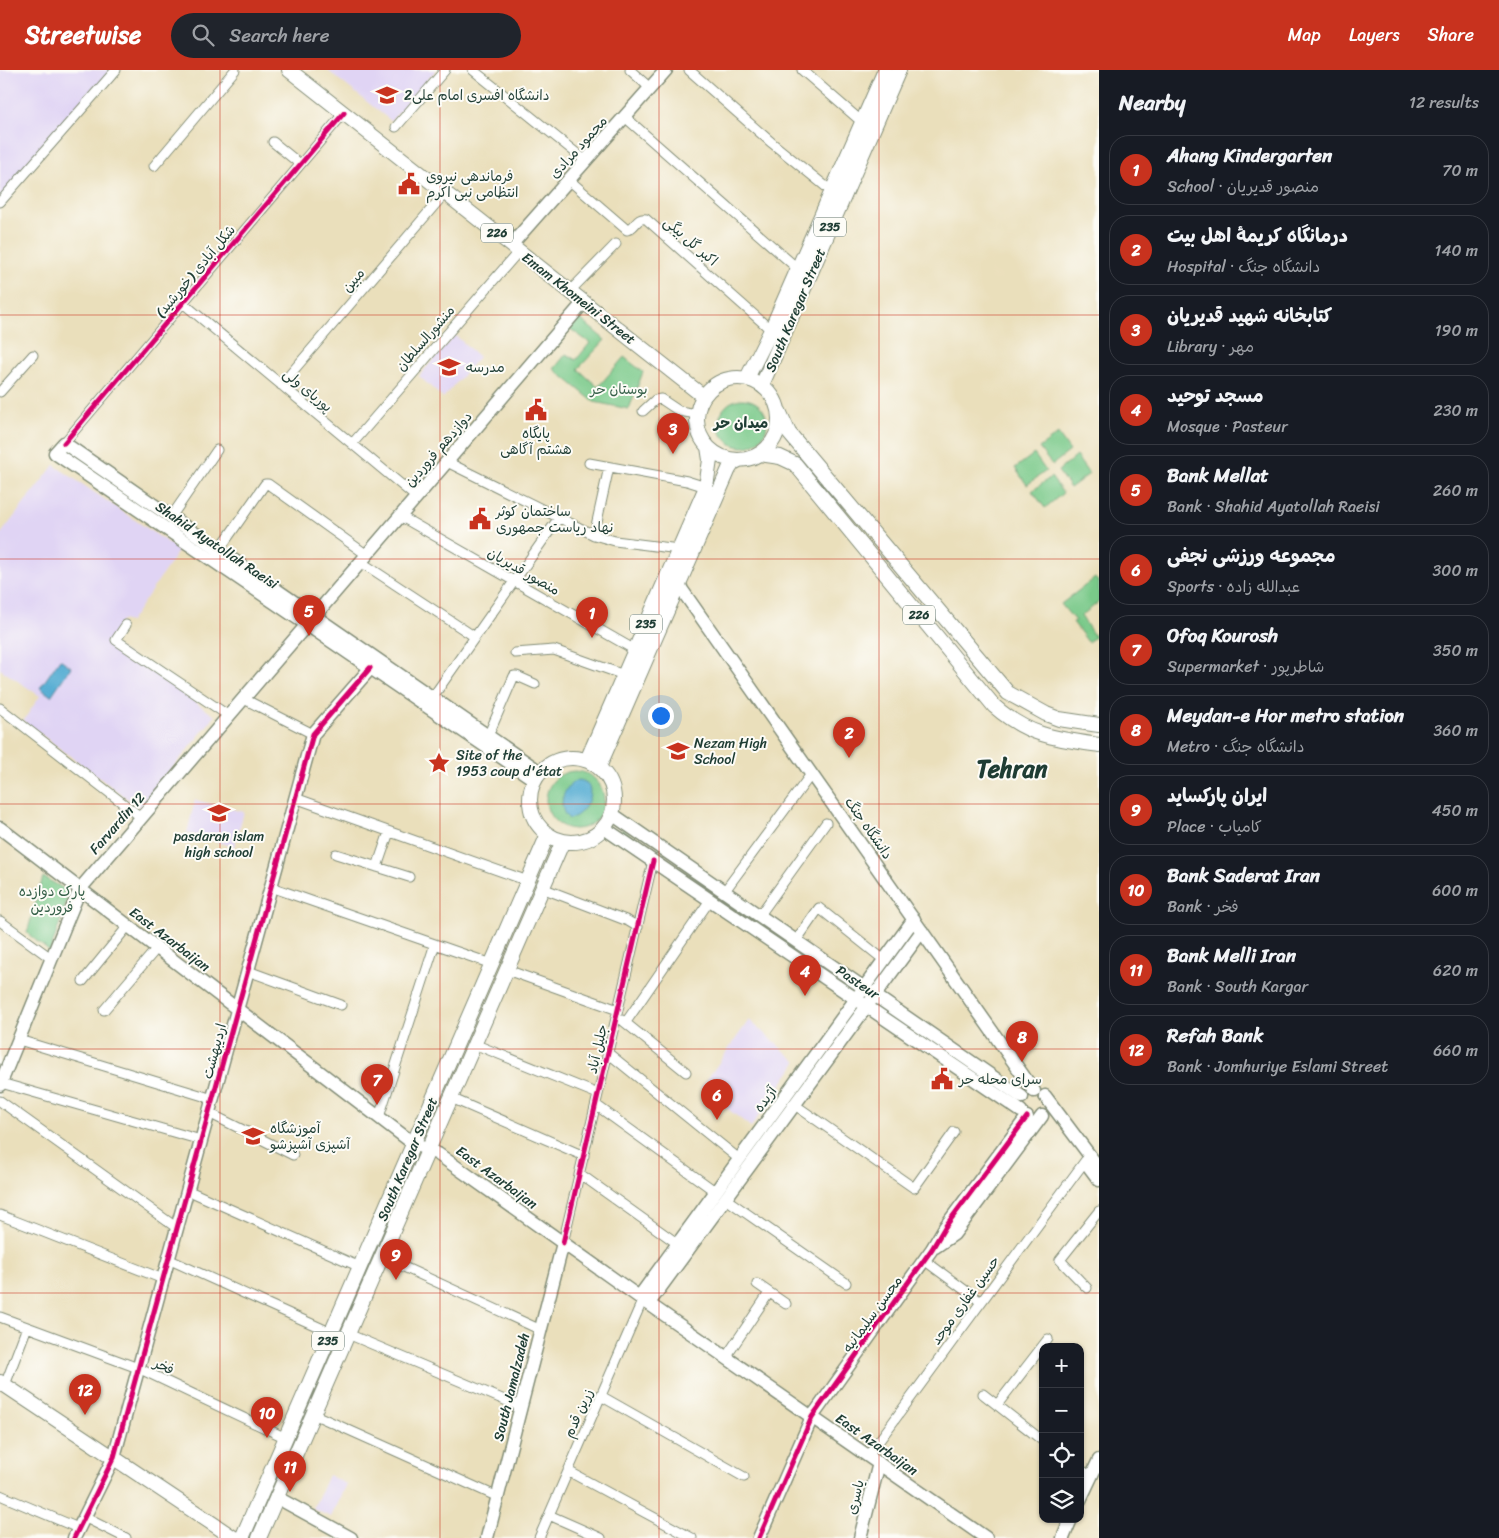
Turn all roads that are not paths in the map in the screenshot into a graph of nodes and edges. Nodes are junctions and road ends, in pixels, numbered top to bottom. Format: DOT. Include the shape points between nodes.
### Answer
graph roads {
  1 [pos="116,70"];
  2 [pos="235,70"];
  3 [pos="290,70"];
  4 [pos="445,70"];
  5 [pos="473,70"];
  6 [pos="630,70"];
  7 [pos="666,70"];
  8 [pos="688,70"];
  9 [pos="802,70"];
  10 [pos="886,70"];
  11 [pos="899,70"];
  12 [pos="650,88"];
  13 [pos="344,113"];
  14 [pos="625,117"];
  15 [pos="862,122"];
  16 [pos="396,127"];
  17 [pos="273,142"];
  18 [pos="586,161"];
  19 [pos="300,164"];
  20 [pos="154,166"];
  21 [pos="569,180"];
  22 [pos="445,192"];
  23 [pos="838,195"];
  24 [pos="0,202"];
  25 [pos="616,244"];
  26 [pos="515,248"];
  27 [pos="798,269"];
  28 [pos="570,291"];
  29 [pos="584,302"];
  30 [pos="183,303"];
  31 [pos="771,330"];
  32 [pos="33,355"];
  33 [pos="747,378"];
  34 [pos="281,385"];
  35 [pos="762,385"];
  36 [pos="0,392"];
  37 [pos="703,396"];
  38 [pos="643,411"];
  39 [pos="779,411"];
  40 [pos="697,414"];
  41 [pos="352,444"];
  42 [pos="708,447"];
  43 [pos="59,448"];
  44 [pos="217,450"];
  45 [pos="760,454"];
  46 [pos="739,460"];
  47 [pos="447,462"];
  48 [pos="589,463"];
  49 [pos="609,467"];
  50 [pos="706,487"];
  51 [pos="416,498"];
  52 [pos="400,516"];
  53 [pos="171,517"];
  54 [pos="558,518"];
  55 [pos="594,535"];
  56 [pos="679,549"];
  57 [pos="218,550"];
  58 [pos="364,558"];
  59 [pos="514,581"];
  60 [pos="679,583"];
  61 [pos="311,621"];
  62 [pos="126,625"];
  63 [pos="475,637"];
  64 [pos="635,650"];
  65 [pos="514,653"];
  66 [pos="374,664"];
  67 [pos="624,675"];
  68 [pos="534,684"];
  69 [pos="432,698"];
  70 [pos="244,699"];
  71 [pos="0,708"];
  72 [pos="229,716"];
  73 [pos="1099,725"];
  74 [pos="313,734"];
  75 [pos="488,736"];
  76 [pos="1099,745"];
  77 [pos="593,763"];
  78 [pos="812,773"];
  79 [pos="538,776"];
  80 [pos="295,798"];
  81 [pos="612,814"];
  82 [pos="142,818"];
  83 [pos="826,823"];
  84 [pos="0,828"];
  85 [pos="604,828"];
  86 [pos="389,832"];
  87 [pos="548,834"];
  88 [pos="564,841"];
  89 [pos="336,854"];
  90 [pos="653,861"];
  91 [pos="377,867"];
  92 [pos="409,877"];
  93 [pos="528,881"];
  94 [pos="271,887"];
  95 [pos="542,888"];
  96 [pos="80,890"];
  97 [pos="724,892"];
  98 [pos="710,900"];
  99 [pos="745,907"];
  100 [pos="759,916"];
  101 [pos="738,919"];
  102 [pos="914,919"];
  103 [pos="0,921"];
  104 [pos="128,926"];
  105 [pos="638,927"];
  106 [pos="922,931"];
  107 [pos="796,942"];
  108 [pos="435,944"];
  109 [pos="157,948"];
  110 [pos="52,959"];
  111 [pos="884,960"];
  112 [pos="492,964"];
  113 [pos="507,970"];
  114 [pos="248,972"];
  115 [pos="83,982"];
  116 [pos="844,982"];
  117 [pos="860,993"];
  118 [pos="871,1001"];
  119 [pos="341,1005"];
  120 [pos="237,1009"];
  121 [pos="104,1010"];
  122 [pos="617,1013"];
  123 [pos="626,1022"];
  124 [pos="19,1040"];
  125 [pos="474,1044"];
  126 [pos="608,1053"];
  127 [pos="686,1072"];
  128 [pos="1,1084"];
  129 [pos="598,1094"];
  130 [pos="1031,1095"];
  131 [pos="451,1098"];
  132 [pos="212,1099"];
  133 [pos="0,1101"];
  134 [pos="596,1105"];
  135 [pos="795,1105"];
  136 [pos="209,1113"];
  137 [pos="1044,1113"];
  138 [pos="1024,1114"];
  139 [pos="379,1117"];
  140 [pos="954,1132"];
  141 [pos="201,1140"];
  142 [pos="414,1144"];
  143 [pos="428,1149"];
  144 [pos="294,1155"];
  145 [pos="584,1156"];
  146 [pos="739,1160"];
  147 [pos="1085,1161"];
  148 [pos="1099,1168"];
  149 [pos="580,1174"];
  150 [pos="1099,1180"];
  151 [pos="187,1190"];
  152 [pos="721,1196"];
  153 [pos="1099,1211"];
  154 [pos="0,1215"];
  155 [pos="177,1228"];
  156 [pos="563,1243"];
  157 [pos="678,1244"];
  158 [pos="932,1249"];
  159 [pos="382,1256"];
  160 [pos="168,1259"];
  161 [pos="924,1260"];
  162 [pos="360,1267"];
  163 [pos="163,1279"];
  164 [pos="846,1283"];
  165 [pos="757,1284"];
  166 [pos="1087,1288"];
  167 [pos="769,1293"];
  168 [pos="644,1300"];
  169 [pos="981,1302"];
  170 [pos="786,1304"];
  171 [pos="0,1317"];
  172 [pos="27,1327"];
  173 [pos="541,1330"];
  174 [pos="332,1333"];
  175 [pos="348,1334"];
  176 [pos="1048,1339"];
  177 [pos="726,1357"];
  178 [pos="138,1368"];
  179 [pos="2,1383"];
  180 [pos="983,1394"];
  181 [pos="601,1396"];
  182 [pos="997,1405"];
  183 [pos="521,1407"];
  184 [pos="313,1414"];
  185 [pos="812,1417"];
  186 [pos="286,1438"];
  187 [pos="1039,1438"];
  188 [pos="114,1457"];
  189 [pos="873,1460"];
  190 [pos="1099,1460"];
  191 [pos="568,1471"];
  192 [pos="1086,1473"];
  193 [pos="744,1477"];
  194 [pos="0,1495"];
  195 [pos="498,1497"];
  196 [pos="276,1498"];
  197 [pos="549,1515"];
  198 [pos="1069,1523"];
  199 [pos="79,1528"];
  200 [pos="970,1533"];
  201 [pos="126,1538"];
  202 [pos="234,1538"];
  203 [pos="242,1538"];
  204 [pos="259,1538"];
  205 [pos="351,1538"];
  206 [pos="487,1538"];
  207 [pos="539,1538"];
  208 [pos="601,1538"];
  209 [pos="692,1538"];
  210 [pos="759,1538"];
  211 [pos="860,1538"];
  212 [pos="986,1538"];
  213 [pos="1063,1538"];
  1 -- 24 [label="street"];
  2 -- 20 [label="street"];
  3 -- 13 [label="main road, Emam Khomeini Street / 226"];
  4 -- 16 [label="street"];
  5 -- 18 [label="street"];
  6 -- 12 [label="street"];
  7 -- 12 [label="main road, محمود مرادی"];
  8 -- 23 [label="street"];
  9 -- 15 [label="street"];
  10 -- 15 [label="main road, South Karegar Street / 235"];
  11 -- 23 [label="main road, South Karegar Street / 235"];
  12 -- 14 [label="main road, محمود مرادی"];
  13 -- 19 [label="street, شکل آبادی (خورشید)"];
  13 -- 22 [label="main road, Emam Khomeini Street / 226"];
  14 -- 18 [label="main road, محمود مرادی"];
  14 -- 27 [label="street"];
  15 -- 23 [label="main road, South Karegar Street / 235"];
  17 -- 19 [label="street"];
  18 -- 21 [label="main road, محمود مرادی"];
  19 -- 30 [label="street, شکل آبادی (خورشید)"];
  21 -- 26 [label="main road, محمود مرادی"];
  21 -- 31 [label="street, اکبر گل بیگی" via="627,230 638,220 646,219"];
  22 -- 26 [label="main road, Emam Khomeini Street / 226"];
  22 -- 34 [label="street, مبین"];
  23 -- 27 [label="main road, South Karegar Street / 235"];
  23 -- 35 [label="main road, South Karegar Street / 235"];
  25 -- 28 [label="street"];
  26 -- 28 [label="main road, Emam Khomeini Street / 226"];
  26 -- 41 [label="street, منشورالسلطان"];
  27 -- 31 [label="main road, South Karegar Street / 235"];
  28 -- 29 [label="main road, Emam Khomeini Street / 226"];
  29 -- 37 [label="main road, Emam Khomeini Street / 226"];
  29 -- 47 [label="main road, دوازدهم فروردین"];
  30 -- 34 [label="street, پوریای ولی"];
  30 -- 43 [label="street, شکل آبادی (خورشید)"];
  31 -- 33 [label="main road, South Karegar Street / 235"];
  32 -- 36 [label="street"];
  33 -- 35 [label="main road"];
  33 -- 37 [label="main road" via="723,380"];
  34 -- 41 [label="street, پوریای ولی"];
  35 -- 39 [label="main road" via="775,399"];
  37 -- 40 [label="main road"];
  38 -- 40 [label="street" via="661,399 679,411"];
  39 -- 45 [label="main road" via="778,432"];
  39 -- 73 [label="main road, 226" via="789,434 1008,693 1060,719"];
  40 -- 42 [label="main road" via="699,432"];
  41 -- 51 [label="street, پوریای ولی"];
  42 -- 46 [label="main road" via="722,456"];
  42 -- 50 [label="main road, 235" via="710,460"];
  43 -- 53 [label="main road, Shahid Ayatollah Raeisi"];
  43 -- 61 [label="main road, Shahid Ayatollah Raeisi"];
  44 -- 53 [label="street"];
  45 -- 46 [label="main road"];
  45 -- 76 [label="main road, 226" via="780,457 794,464 994,706 1007,717 1053,739"];
  46 -- 60 [label="main road, 235" via="728,469"];
  47 -- 51 [label="main road, دوازدهم فروردین"];
  47 -- 54 [label="street"];
  48 -- 49 [label="street"];
  49 -- 50 [label="street"];
  49 -- 55 [label="street"];
  50 -- 56 [label="main road, 235"];
  51 -- 52 [label="main road, دوازدهم فروردین"];
  52 -- 58 [label="main road, دوازدهم فروردین"];
  52 -- 59 [label="street, منصور قدیریان"];
  53 -- 57 [label="main road, Shahid Ayatollah Raeisi"];
  54 -- 55 [label="street"];
  54 -- 59 [label="street"];
  55 -- 56 [label="street" via="615,541"];
  56 -- 64 [label="main road, 235"];
  57 -- 58 [label="street" via="268,484"];
  57 -- 61 [label="main road, Shahid Ayatollah Raeisi"];
  58 -- 61 [label="main road, دوازدهم فروردین"];
  58 -- 63 [label="street"];
  59 -- 63 [label="street"];
  59 -- 64 [label="street, منصور قدیریان"];
  60 -- 77 [label="main road, 235"];
  60 -- 78 [label="main road, دانشگاه جنگ"];
  61 -- 66 [label="main road, Shahid Ayatollah Raeisi"];
  61 -- 70 [label="main road, Farvardin 12"];
  62 -- 72 [label="street" via="116,640"];
  63 -- 69 [label="street"];
  64 -- 67 [label="main road, 235"];
  65 -- 67 [label="street" via="554,650"];
  66 -- 69 [label="main road, Shahid Ayatollah Raeisi"];
  66 -- 74 [label="main road, اردیبهشت"];
  66 -- 79 [label="main road, Shahid Ayatollah Raeisi"];
  67 -- 77 [label="main road, 235"];
  68 -- 75 [label="street" via="514,676"];
  69 -- 75 [label="main road, Shahid Ayatollah Raeisi"];
  70 -- 72 [label="main road, Farvardin 12"];
  70 -- 74 [label="street"];
  71 -- 82 [label="street"];
  72 -- 82 [label="main road, Farvardin 12"];
  74 -- 80 [label="main road, اردیبهشت"];
  75 -- 79 [label="main road, Shahid Ayatollah Raeisi"];
  77 -- 79 [label="main road" via="574,758 562,759 550,764"];
  77 -- 81 [label="main road" via="610,781 614,792"];
  78 -- 97 [label="street" via="763,847"];
  78 -- 102 [label="main road, دانشگاه جنگ"];
  79 -- 87 [label="main road" via="530,793 532,813"];
  80 -- 86 [label="street"];
  80 -- 94 [label="main road, اردیبهشت"];
  81 -- 85 [label="main road"];
  81 -- 97 [label="main road, Pasteur"];
  82 -- 96 [label="main road, Farvardin 12"];
  83 -- 100 [label="street"];
  84 -- 96 [label="main road, East Azarbaijan"];
  85 -- 88 [label="main road" via="581,841"];
  85 -- 90 [label="main road, Pasteur"];
  86 -- 91 [label="street"];
  86 -- 93 [label="street"];
  87 -- 88 [label="main road"];
  87 -- 93 [label="main road, South Karegar Street / 235"];
  88 -- 95 [label="main road, South Karegar Street / 235"];
  89 -- 91 [label="street"];
  90 -- 98 [label="main road, Pasteur"];
  90 -- 105 [label="street, جلیل آباد"];
  91 -- 92 [label="street"];
  93 -- 112 [label="main road, South Karegar Street / 235"];
  94 -- 108 [label="street"];
  94 -- 114 [label="main road, اردیبهشت"];
  95 -- 105 [label="street"];
  95 -- 113 [label="main road, South Karegar Street / 235"];
  96 -- 104 [label="main road, East Azarbaijan"];
  96 -- 110 [label="main road, Farvardin 12"];
  97 -- 99 [label="main road, Pasteur"];
  98 -- 101 [label="main road, Pasteur"];
  98 -- 123 [label="street"];
  99 -- 100 [label="main road, Pasteur"];
  99 -- 101 [label="main road"];
  100 -- 107 [label="main road, Pasteur"];
  101 -- 116 [label="main road, Pasteur"];
  102 -- 106 [label="main road, دانشگاه جنگ"];
  102 -- 111 [label="main road, آژیده"];
  103 -- 110 [label="street"];
  104 -- 109 [label="main road, East Azarbaijan"];
  104 -- 115 [label="street"];
  105 -- 122 [label="street, جلیل آباد"];
  106 -- 118 [label="main road, آژیده"];
  106 -- 130 [label="main road, دانشگاه جنگ" via="1024,1076"];
  107 -- 111 [label="street" via="819,908"];
  107 -- 116 [label="main road, Pasteur"];
  108 -- 112 [label="street"];
  108 -- 139 [label="street"];
  109 -- 120 [label="main road, East Azarbaijan"];
  109 -- 121 [label="street"];
  110 -- 124 [label="main road, Farvardin 12"];
  111 -- 117 [label="main road, آژیده"];
  112 -- 142 [label="main road, South Karegar Street / 235"];
  113 -- 122 [label="street"];
  113 -- 125 [label="main road, South Karegar Street / 235"];
  114 -- 119 [label="street"];
  114 -- 120 [label="main road, اردیبهشت"];
  116 -- 117 [label="main road, Pasteur"];
  117 -- 118 [label="main road, Pasteur"];
  117 -- 146 [label="main road, آژیده"];
  118 -- 130 [label="main road, Pasteur"];
  118 -- 135 [label="main road, آژیده"];
  118 -- 138 [label="main road, Pasteur"];
  120 -- 132 [label="main road, اردیبهشت"];
  120 -- 139 [label="main road, East Azarbaijan"];
  122 -- 123 [label="street"];
  122 -- 126 [label="street, جلیل آباد"];
  123 -- 127 [label="street"];
  124 -- 128 [label="main road, Farvardin 12"];
  124 -- 132 [label="street"];
  125 -- 129 [label="street"];
  125 -- 131 [label="main road, South Karegar Street / 235"];
  126 -- 129 [label="street, جلیل آباد"];
  126 -- 146 [label="street"];
  128 -- 141 [label="street"];
  129 -- 134 [label="street, جلیل آباد"];
  130 -- 137 [label="main road" via="1047,1102"];
  130 -- 138 [label="main road" via="1019,1104"];
  130 -- 148 [label="main road, دانشگاه جنگ"];
  131 -- 143 [label="main road, South Karegar Street / 235"];
  131 -- 145 [label="street"];
  132 -- 136 [label="main road, اردیبهشت"];
  133 -- 155 [label="street"];
  134 -- 145 [label="street, جلیل آباد"];
  134 -- 152 [label="street"];
  135 -- 140 [label="street" via="914,1188"];
  135 -- 152 [label="main road, آژیده"];
  136 -- 141 [label="main road, اردیبهشت"];
  136 -- 144 [label="street"];
  137 -- 138 [label="main road" via="1035,1118"];
  137 -- 147 [label="main road"];
  137 -- 158 [label="main road, محسن سلیمانیه" via="954,1234"];
  138 -- 158 [label="main road, محسن سلیمانیه"];
  139 -- 142 [label="main road, East Azarbaijan"];
  141 -- 151 [label="main road, اردیبهشت"];
  142 -- 143 [label="main road, East Azarbaijan"];
  142 -- 162 [label="main road, South Karegar Street / 235"];
  143 -- 156 [label="main road, East Azarbaijan"];
  143 -- 159 [label="main road, 235"];
  145 -- 149 [label="street, جلیل آباد"];
  146 -- 152 [label="main road, آژیده"];
  147 -- 150 [label="main road"];
  147 -- 169 [label="street, حسین غفاری موحد"];
  149 -- 156 [label="street, جلیل آباد"];
  149 -- 157 [label="street"];
  151 -- 155 [label="main road, اردیبهشت"];
  151 -- 162 [label="street"];
  152 -- 157 [label="main road, آژیده"];
  152 -- 164 [label="street"];
  152 -- 168 [label="main road, آژیده"];
  153 -- 166 [label="street" via="1060,1260"];
  154 -- 163 [label="street"];
  155 -- 160 [label="main road, اردیبهشت"];
  156 -- 168 [label="main road, East Azarbaijan"];
  156 -- 173 [label="main road, South Jamalzadeh"];
  157 -- 168 [label="main road, آژیده"];
  158 -- 161 [label="main road, محسن سلیمانیه"];
  159 -- 173 [label="street"];
  159 -- 175 [label="main road, 235"];
  160 -- 163 [label="main road, اردیبهشت"];
  160 -- 174 [label="street"];
  161 -- 169 [label="street"];
  161 -- 185 [label="main road, محسن سلیمانیه"];
  162 -- 174 [label="main road, South Karegar Street / 235"];
  163 -- 178 [label="main road, اردیبهشت"];
  165 -- 167 [label="street"];
  167 -- 170 [label="street"];
  167 -- 177 [label="street"];
  168 -- 177 [label="main road, East Azarbaijan"];
  168 -- 181 [label="street, زرین قدم"];
  169 -- 189 [label="street, حسین غفاری موحد"];
  171 -- 172 [label="street, فخر"];
  172 -- 178 [label="street, فخر"];
  172 -- 179 [label="street"];
  173 -- 183 [label="main road, South Jamalzadeh"];
  174 -- 186 [label="main road, South Karegar Street / 235"];
  175 -- 183 [label="street"];
  175 -- 184 [label="main road, 235"];
  176 -- 182 [label="street"];
  177 -- 185 [label="main road, East Azarbaijan"];
  178 -- 186 [label="street, فخر"];
  178 -- 188 [label="main road, اردیبهشت"];
  179 -- 188 [label="main road"];
  180 -- 182 [label="street"];
  181 -- 191 [label="street, زرین قدم"];
  181 -- 193 [label="street"];
  182 -- 187 [label="street"];
  183 -- 195 [label="main road, South Jamalzadeh"];
  184 -- 195 [label="street"];
  184 -- 196 [label="main road, 235"];
  185 -- 189 [label="main road, East Azarbaijan"];
  185 -- 210 [label="main road, محسن سلیمانیه"];
  186 -- 203 [label="main road, South Karegar Street / 235"];
  188 -- 199 [label="main road, اردیبهشت"];
  188 -- 202 [label="main road"];
  189 -- 200 [label="main road, East Azarbaijan"];
  189 -- 211 [label="main road, یاسری"];
  190 -- 192 [label="main road"];
  191 -- 197 [label="street, زرین قدم"];
  191 -- 209 [label="street"];
  194 -- 199 [label="street"];
  195 -- 206 [label="main road, South Jamalzadeh"];
  196 -- 204 [label="main road, 235"];
  196 -- 205 [label="main road"];
  197 -- 207 [label="street, زرین قدم"];
  197 -- 208 [label="street"];
  198 -- 213 [label="main road"];
  199 -- 201 [label="street"];
  200 -- 212 [label="main road, East Azarbaijan"];
}
